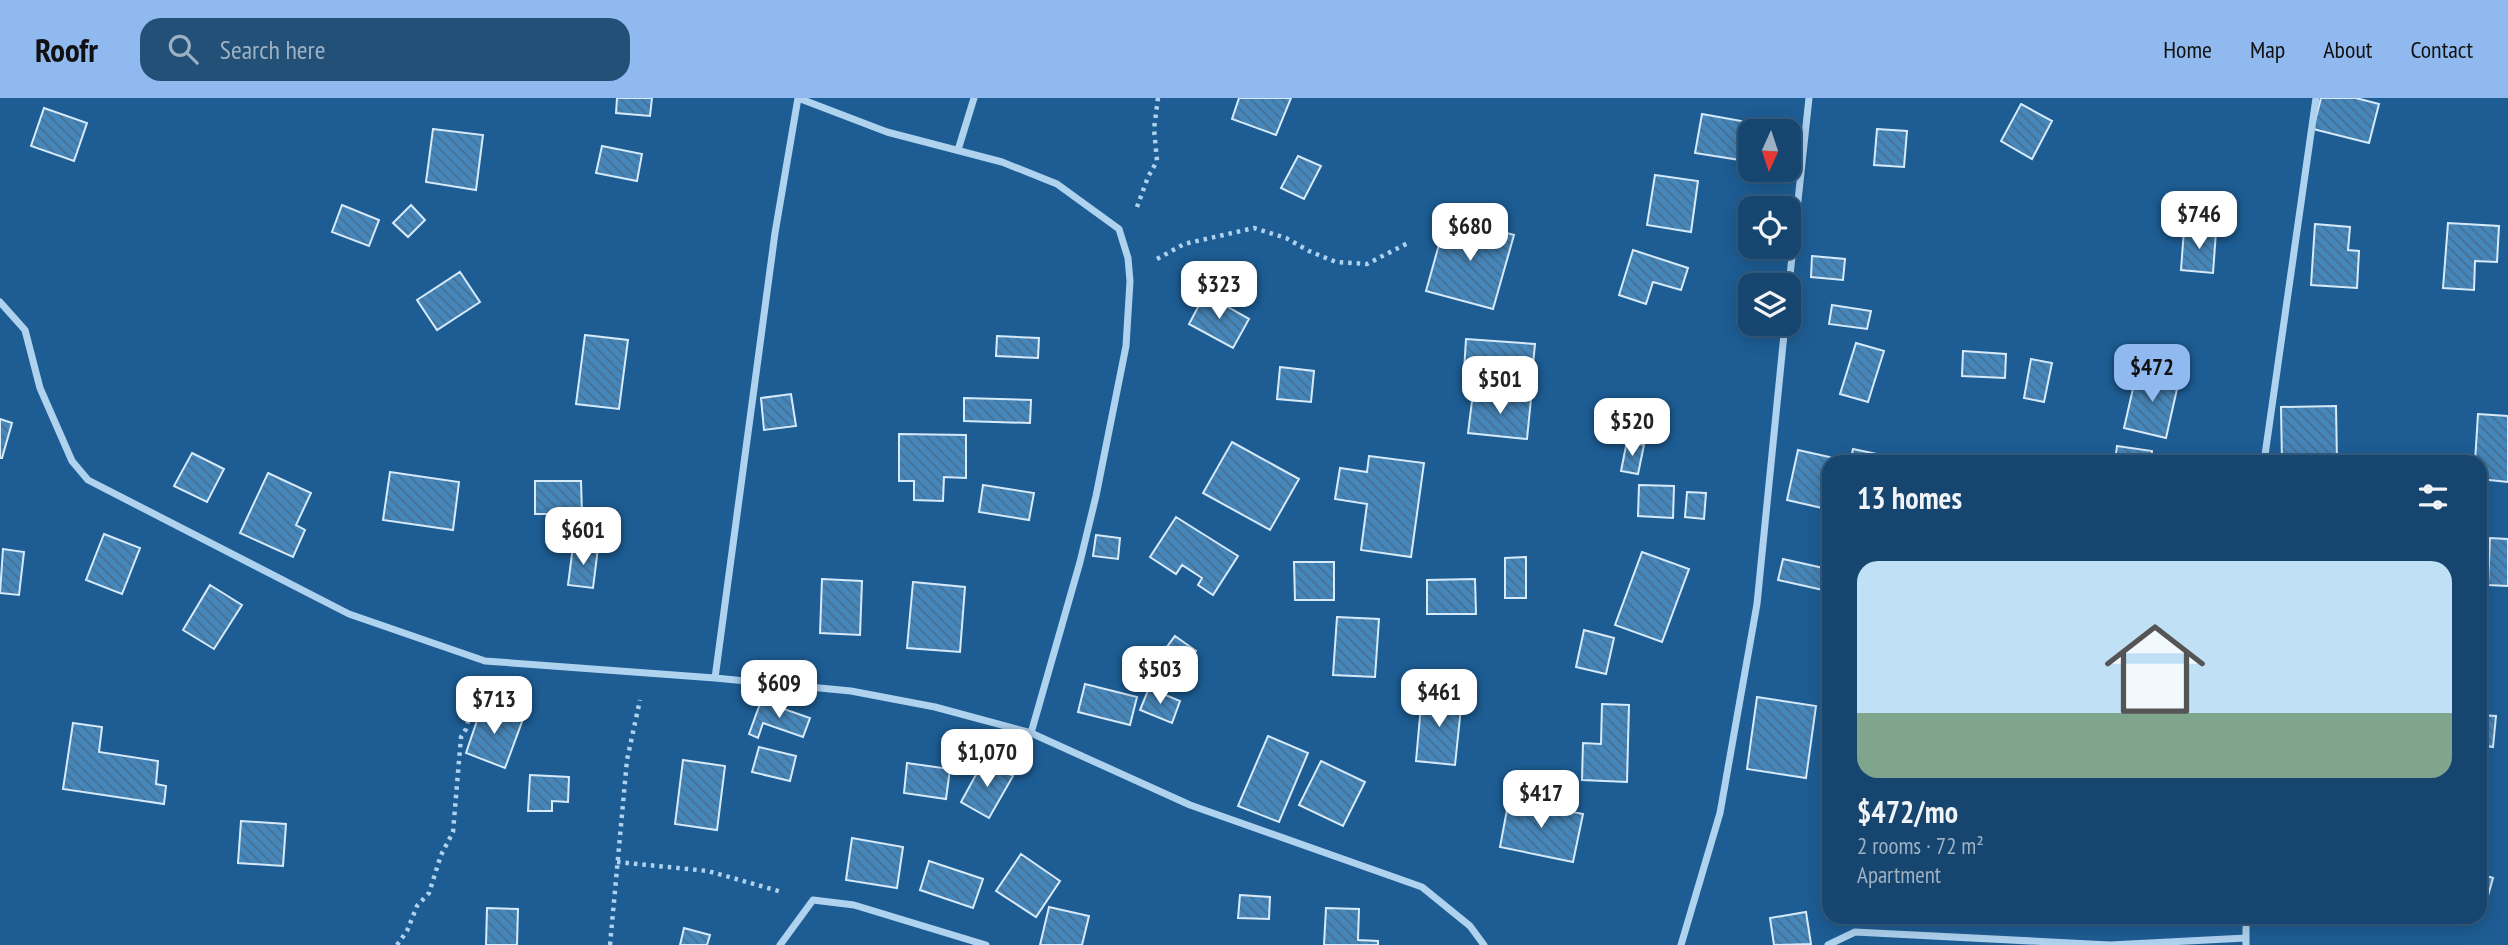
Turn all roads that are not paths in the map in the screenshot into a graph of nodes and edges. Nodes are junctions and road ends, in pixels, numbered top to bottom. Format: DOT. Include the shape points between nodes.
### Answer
graph roads {
  1 [pos="798,98"];
  2 [pos="974,98"];
  3 [pos="1809,98"];
  4 [pos="2316,98"];
  5 [pos="958,150"];
  6 [pos="1790,273"];
  7 [pos="0,302"];
  8 [pos="1784,336"];
  9 [pos="2265,455"];
  10 [pos="715,678"];
  11 [pos="1031,733"];
  12 [pos="2246,924"];
  13 [pos="2246,942"];
  14 [pos="780,945"];
  15 [pos="986,945"];
  16 [pos="1484,945"];
  17 [pos="1682,945"];
  18 [pos="1828,945"];
  1 -- 5 [label="street" via="887,132"];
  1 -- 10 [label="street" via="775,233"];
  2 -- 5 [label="street"];
  3 -- 6 [label="street"];
  4 -- 9 [label="street"];
  5 -- 11 [label="street" via="1057,184 1119,229 1128,258 1126,346 1087,535"];
  7 -- 10 [label="street" via="25,330 40,388 72,461 89,480 349,614 485,661"];
  8 -- 17 [label="street" via="1758,604 1720,813"];
  10 -- 11 [label="street" via="851,691 936,707"];
  11 -- 16 [label="street" via="1189,805 1422,887 1470,926"];
  12 -- 13 [label="street"];
  13 -- 18 [label="street" via="2110,945 1855,932"];
  14 -- 15 [label="street" via="813,900 854,905"];
}
